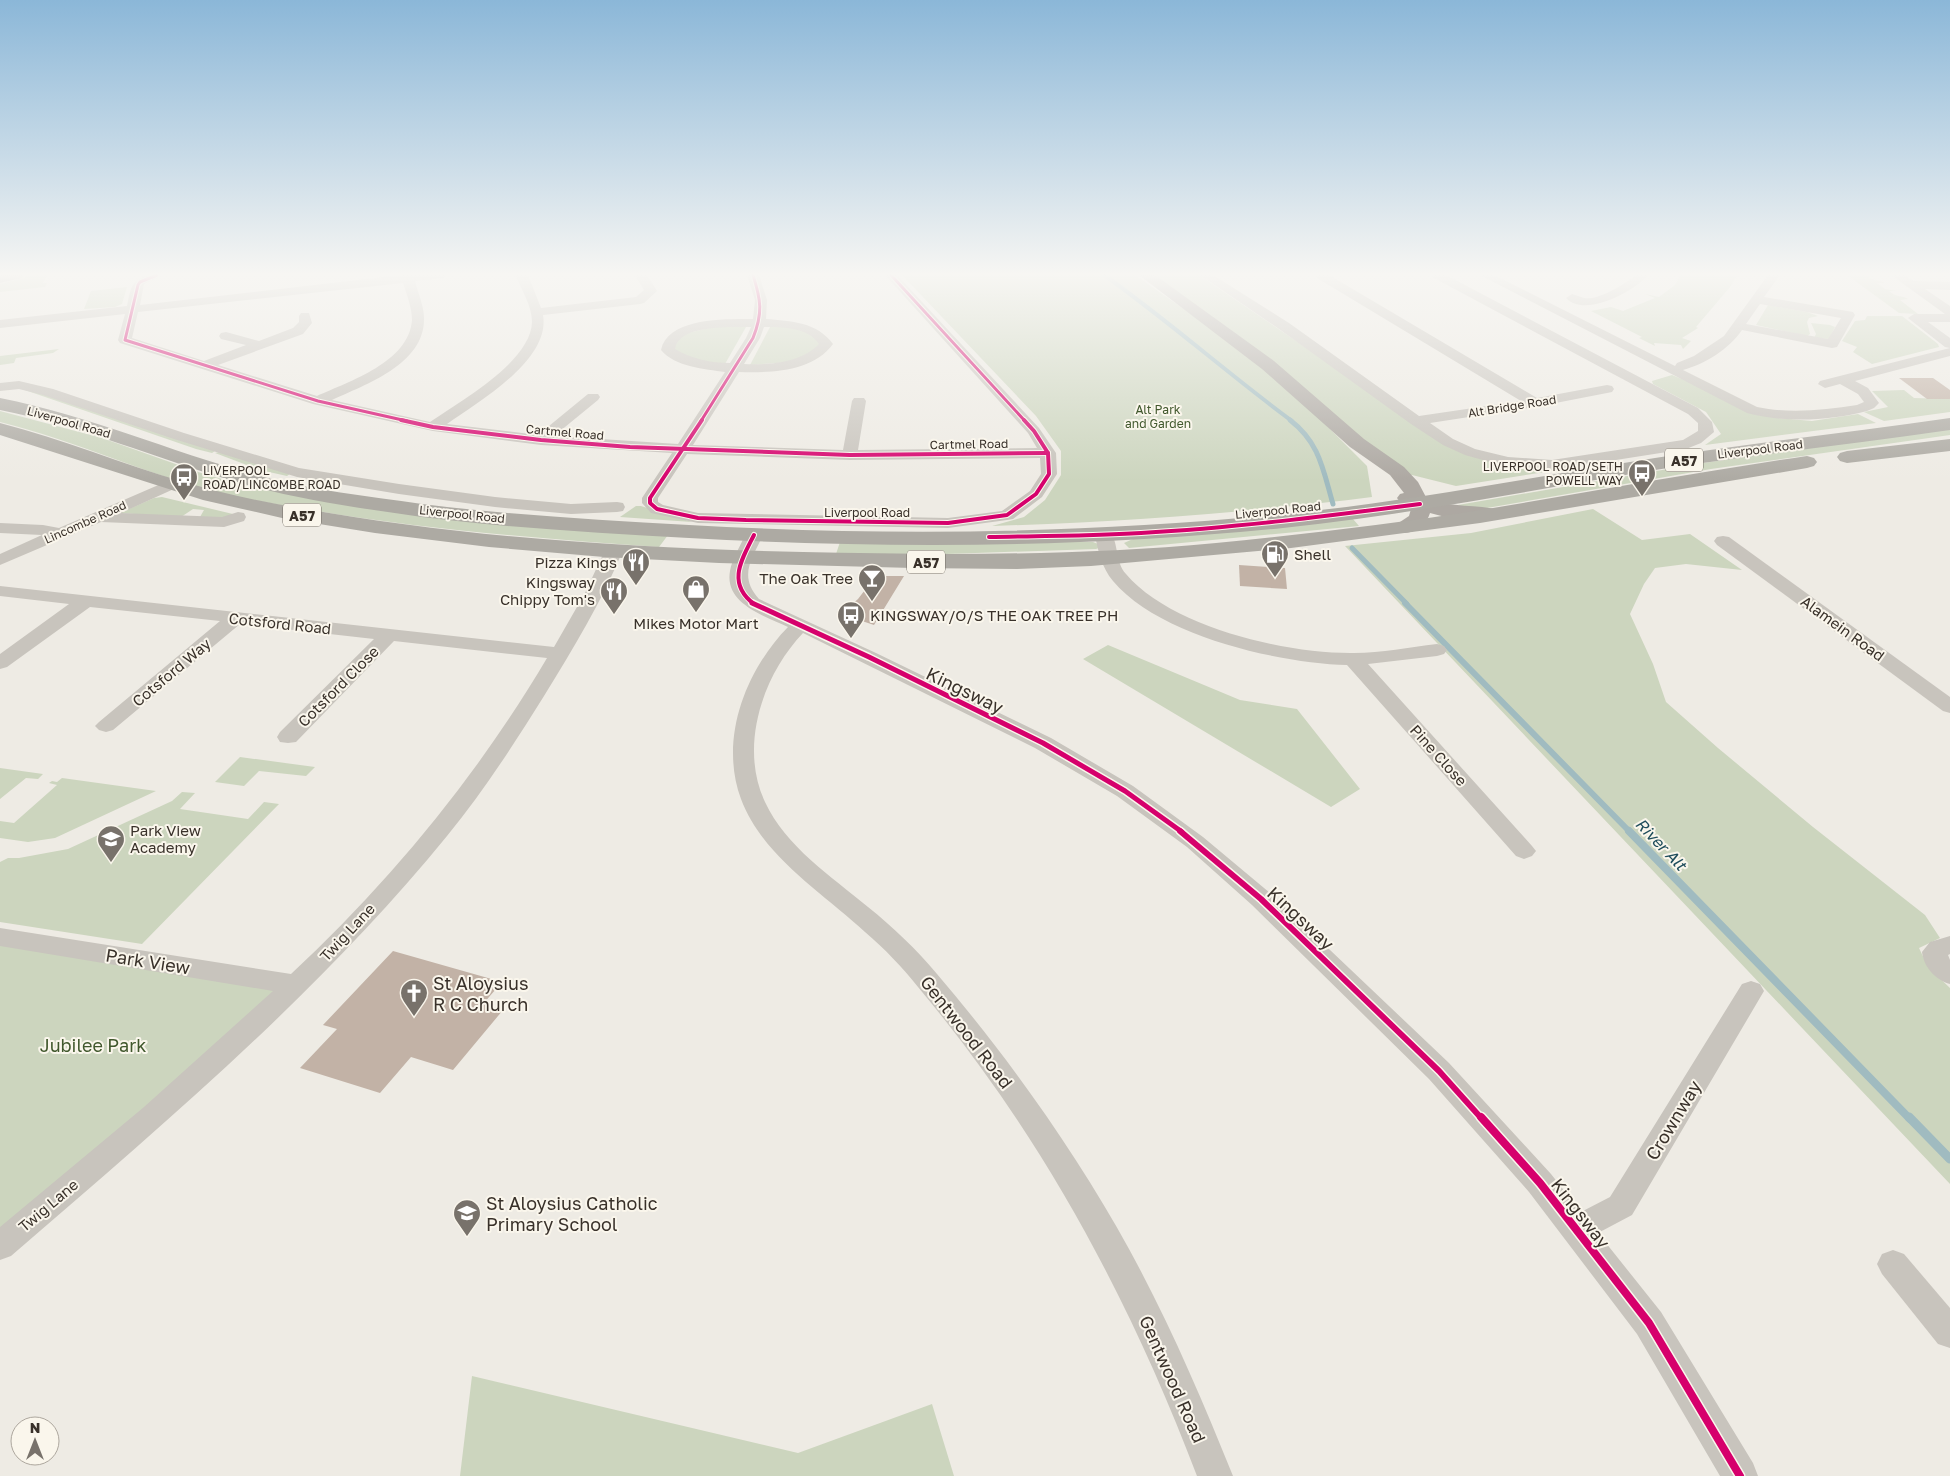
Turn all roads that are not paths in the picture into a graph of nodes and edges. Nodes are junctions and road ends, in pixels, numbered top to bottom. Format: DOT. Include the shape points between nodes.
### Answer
graph roads {
  1 [pos="137,344"];
  2 [pos="256,344"];
  3 [pos="263,344"];
  4 [pos="411,344"];
  5 [pos="532,344"];
  6 [pos="669,344"];
  7 [pos="750,344"];
  8 [pos="826,344"];
  9 [pos="954,344"];
  10 [pos="1240,344"];
  11 [pos="1309,344"];
  12 [pos="1437,344"];
  13 [pos="1569,344"];
  14 [pos="1627,344"];
  15 [pos="1722,344"];
  16 [pos="260,345"];
  17 [pos="1950,352"];
  18 [pos="205,365"];
  19 [pos="736,368"];
  20 [pos="1676,368"];
  21 [pos="1636,380"];
  22 [pos="1843,380"];
  23 [pos="1825,384"];
  24 [pos="0,387"];
  25 [pos="1607,389"];
  26 [pos="593,397"];
  27 [pos="318,400"];
  28 [pos="859,401"];
  29 [pos="1535,403"];
  30 [pos="0,404"];
  31 [pos="1416,421"];
  32 [pos="1950,424"];
  33 [pos="433,427"];
  34 [pos="0,430"];
  35 [pos="541,440"];
  36 [pos="1950,445"];
  37 [pos="682,450"];
  38 [pos="1048,453"];
  39 [pos="850,455"];
  40 [pos="170,485"];
  41 [pos="1420,504"];
  42 [pos="617,507"];
  43 [pos="1494,514"];
  44 [pos="99,516"];
  45 [pos="238,517"];
  46 [pos="0,528"];
  47 [pos="1404,528"];
  48 [pos="60,533"];
  49 [pos="1104,535"];
  50 [pos="749,546"];
  51 [pos="1725,548"];
  52 [pos="614,550"];
  53 [pos="1108,557"];
  54 [pos="0,560"];
  55 [pos="0,591"];
  56 [pos="86,601"];
  57 [pos="235,618"];
  58 [pos="800,625"];
  59 [pos="389,635"];
  60 [pos="1437,650"];
  61 [pos="560,654"];
  62 [pos="1353,659"];
  63 [pos="0,663"];
  64 [pos="1948,704"];
  65 [pos="106,726"];
  66 [pos="288,737"];
  67 [pos="1524,851"];
  68 [pos="0,937"];
  69 [pos="1950,945"];
  70 [pos="1950,975"];
  71 [pos="297,985"];
  72 [pos="1751,991"];
  73 [pos="1576,1229"];
  74 [pos="0,1246"];
  75 [pos="1893,1264"];
  76 [pos="1950,1333"];
  77 [pos="1215,1476"];
  78 [pos="1740,1476"];
  1 -- 18 [label="street, Cartmel Road"];
  2 -- 16 [label="street"];
  3 -- 16 [label="street"];
  4 -- 27 [label="street" via="387,366"];
  5 -- 33 [label="street" via="515,366"];
  6 -- 19 [label="street" via="668,350 680,360"];
  7 -- 19 [label="street"];
  8 -- 19 [label="street" via="820,353 793,364"];
  9 -- 38 [label="street" via="1034,431"];
  10 -- 41 [label="main road" via="1357,443 1389,485"];
  11 -- 31 [label="street"];
  12 -- 29 [label="street"];
  13 -- 21 [label="street"];
  14 -- 20 [label="street"];
  15 -- 20 [label="street"];
  16 -- 18 [label="street"];
  17 -- 22 [label="street"];
  18 -- 27 [label="street, Cartmel Road"];
  19 -- 37 [label="street"];
  20 -- 21 [label="street"];
  20 -- 22 [label="street" via="1741,405 1764,413 1810,416 1872,403 1868,396"];
  21 -- 31 [label="street, Liverpool Road" via="1693,411 1705,422 1706,432 1686,444 1566,464 1538,465 1508,462 1470,452"];
  22 -- 23 [label="street"];
  24 -- 42 [label="street" via="19,385 48,392 280,467 336,479 495,502 571,509"];
  25 -- 29 [label="street, Alt Bridge Road"];
  26 -- 35 [label="street"];
  27 -- 33 [label="street, Cartmel Road"];
  28 -- 39 [label="street"];
  29 -- 31 [label="street, Alt Bridge Road"];
  30 -- 50 [label="highway, Liverpool Road / A57" via="93,427 267,484 395,506 617,528"];
  32 -- 41 [label="highway, Liverpool Road / A57" via="1692,459"];
  33 -- 35 [label="street, Cartmel Road"];
  34 -- 40 [label="highway, Liverpool Road / A57"];
  35 -- 37 [label="street, Cartmel Road"];
  36 -- 43 [label="highway, Liverpool Road / A57" via="1767,468"];
  37 -- 38 [label="street, Liverpool Road" via="650,498 650,503 656,508 698,518 948,523 1007,515 1036,494 1048,474"];
  37 -- 39 [label="street, Cartmel Road"];
  38 -- 39 [label="street, Cartmel Road"];
  40 -- 44 [label="street, Lincombe Road"];
  40 -- 52 [label="highway, Liverpool Road / A57" via="236,502 322,518 485,540"];
  41 -- 43 [label="main road" via="1455,514"];
  41 -- 47 [label="main road" via="1418,519"];
  41 -- 49 [label="highway, Liverpool Road / A57" via="1282,521"];
  43 -- 47 [label="highway, Liverpool Road / A57"];
  44 -- 45 [label="street" via="107,519 193,516 224,522"];
  44 -- 48 [label="street, Lincombe Road"];
  46 -- 48 [label="street"];
  47 -- 53 [label="highway, Liverpool Road / A57"];
  48 -- 54 [label="street, Lincombe Road"];
  49 -- 50 [label="highway, Liverpool Road / A57" via="872,538"];
  49 -- 53 [label="street"];
  50 -- 52 [label="highway, Liverpool Road / A57"];
  50 -- 53 [label="highway, Liverpool Road / A57" via="940,562"];
  50 -- 58 [label="street, Kingsway" via="737,576 741,593 752,603"];
  51 -- 64 [label="street, Alamein Road"];
  52 -- 61 [label="street, Twig Lane" via="607,569"];
  53 -- 62 [label="street" via="1120,578 1133,591 1182,621 1249,645 1314,657"];
  55 -- 56 [label="street, Cotsford Road"];
  56 -- 57 [label="street, Cotsford Road"];
  56 -- 63 [label="street"];
  57 -- 59 [label="street, Cotsford Road"];
  57 -- 65 [label="street, Cotsford Way"];
  58 -- 73 [label="street, Kingsway" via="1043,743 1125,791 1195,842 1262,899 1439,1071 1540,1183"];
  58 -- 77 [label="street, Gentwood Road" via="789,635 766,671 746,718 743,762 753,800 786,848 810,873 896,946 941,996 1000,1072 1101,1229 1151,1326"];
  59 -- 61 [label="street, Cotsford Road"];
  59 -- 66 [label="street, Cotsford Close"];
  60 -- 62 [label="street"];
  61 -- 71 [label="street, Twig Lane" via="521,717 463,798 384,892"];
  62 -- 67 [label="street, Pine Close"];
  68 -- 71 [label="street, Park View"];
  69 -- 70 [label="street" via="1939,948 1934,955"];
  71 -- 74 [label="street, Twig Lane" via="203,1073"];
  72 -- 73 [label="street, Crownway" via="1621,1206"];
  73 -- 78 [label="street, Kingsway" via="1649,1323"];
  75 -- 76 [label="street"];
}
